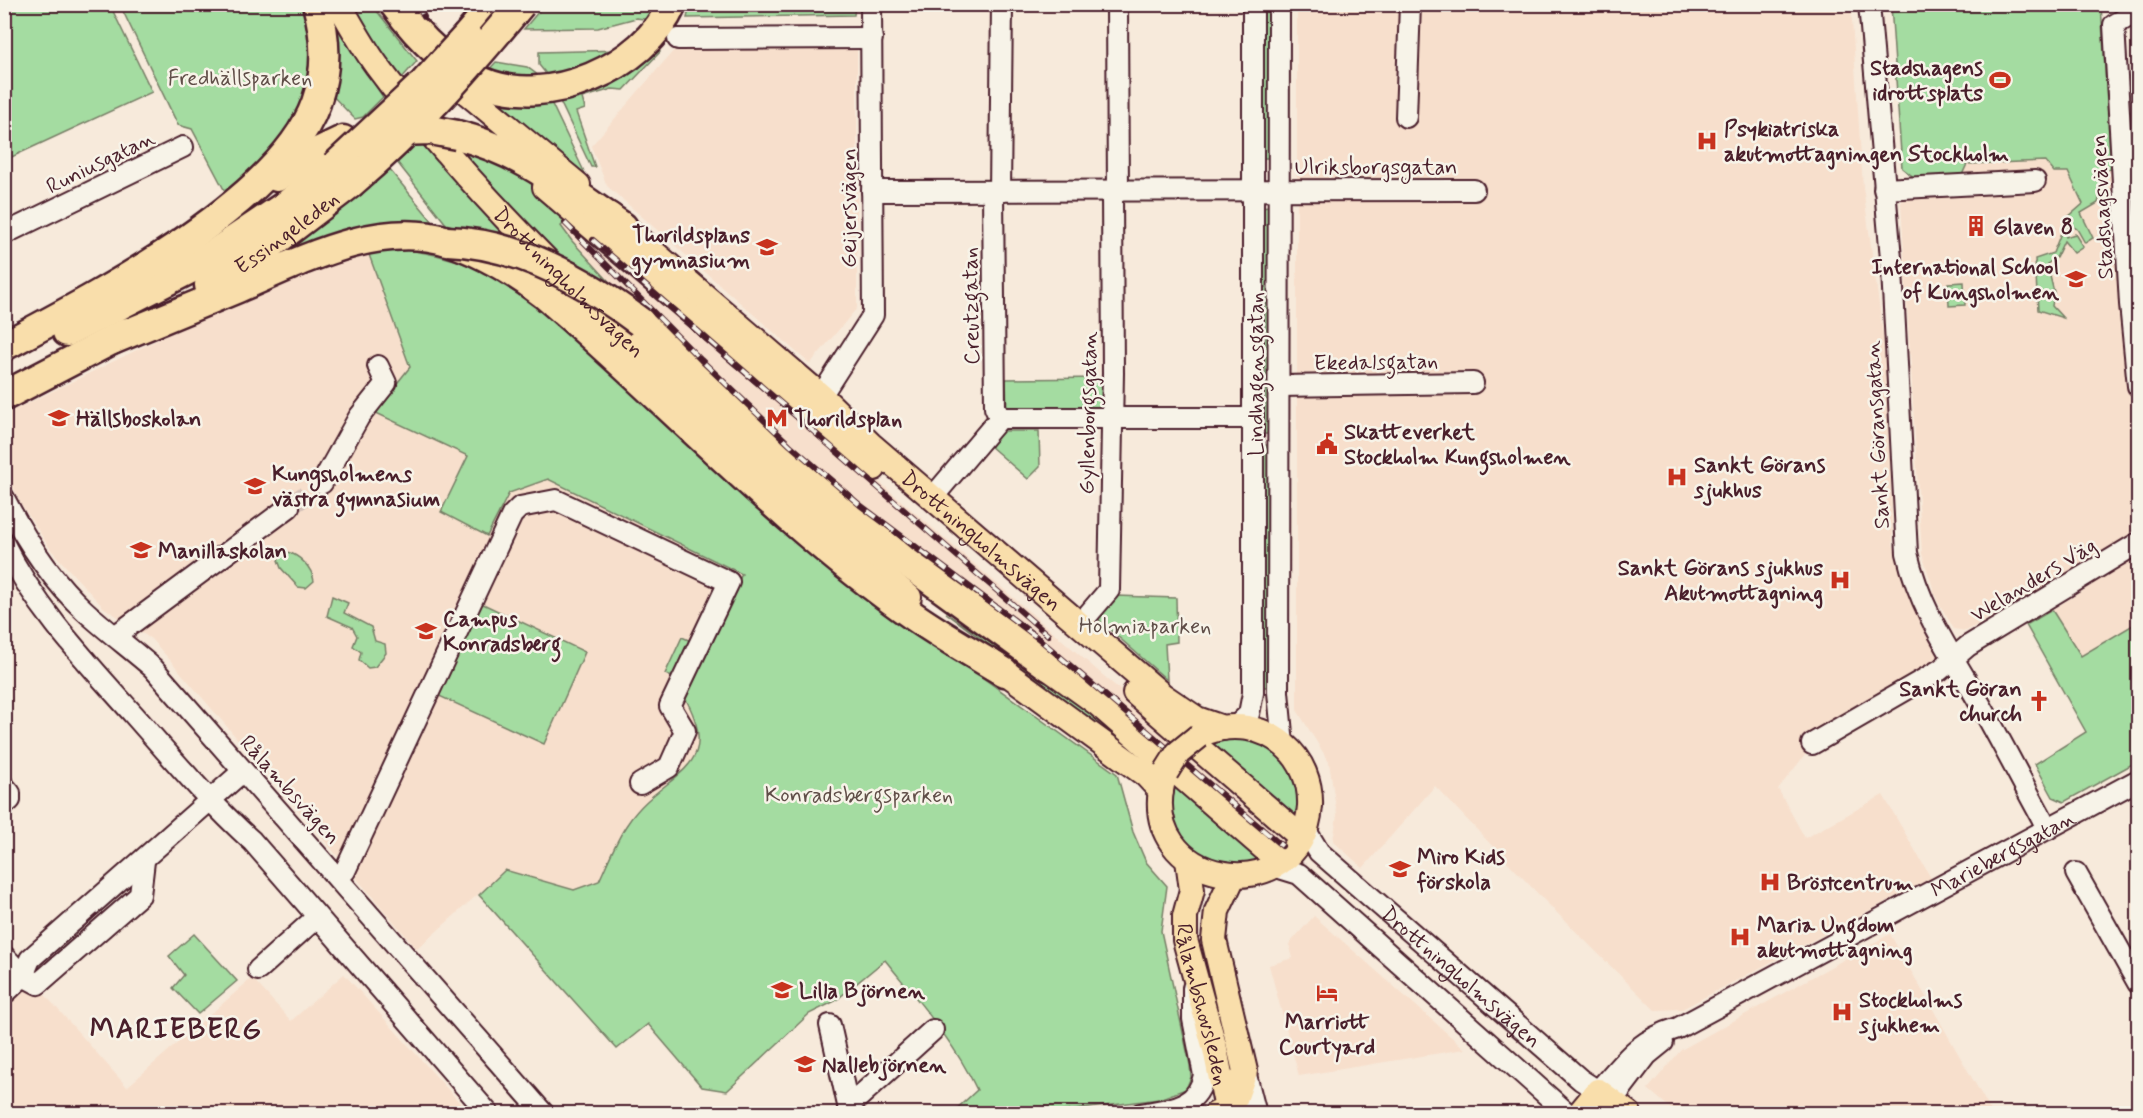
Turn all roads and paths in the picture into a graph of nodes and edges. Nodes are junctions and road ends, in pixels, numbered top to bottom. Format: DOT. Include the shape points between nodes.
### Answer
graph roads {
  1 [pos="317,4"];
  2 [pos="339,4"];
  3 [pos="384,4"];
  4 [pos="394,4"];
  5 [pos="494,4"];
  6 [pos="521,4"];
  7 [pos="672,4"];
  8 [pos="872,4"];
  9 [pos="1002,4"];
  10 [pos="1117,4"];
  11 [pos="1253,4"];
  12 [pos="1279,4"];
  13 [pos="1410,4"];
  14 [pos="1869,4"];
  15 [pos="2115,4"];
  16 [pos="2139,11"];
  17 [pos="2114,25"];
  18 [pos="872,38"];
  19 [pos="678,39"];
  20 [pos="1406,117"];
  21 [pos="2130,122"];
  22 [pos="465,137"];
  23 [pos="183,147"];
  24 [pos="343,163"];
  25 [pos="2131,163"];
  26 [pos="2035,181"];
  27 [pos="1884,189"];
  28 [pos="1253,190"];
  29 [pos="1474,190"];
  30 [pos="872,191"];
  31 [pos="1279,191"];
  32 [pos="996,192"];
  33 [pos="1115,192"];
  34 [pos="207,227"];
  35 [pos="622,227"];
  36 [pos="4,234"];
  37 [pos="447,241"];
  38 [pos="750,337"];
  39 [pos="112,340"];
  40 [pos="4,346"];
  41 [pos="4,363"];
  42 [pos="378,366"];
  43 [pos="1473,383"];
  44 [pos="1279,386"];
  45 [pos="2139,386"];
  46 [pos="4,396"];
  47 [pos="821,396"];
  48 [pos="1000,418"];
  49 [pos="1253,418"];
  50 [pos="1111,419"];
  51 [pos="879,472"];
  52 [pos="322,483"];
  53 [pos="4,498"];
  54 [pos="933,498"];
  55 [pos="289,507"];
  56 [pos="831,528"];
  57 [pos="2139,543"];
  58 [pos="4,544"];
  59 [pos="1080,624"];
  60 [pos="115,636"];
  61 [pos="1954,658"];
  62 [pos="1050,667"];
  63 [pos="1004,672"];
  64 [pos="1229,727"];
  65 [pos="1283,744"];
  66 [pos="1812,744"];
  67 [pos="242,772"];
  68 [pos="2139,780"];
  69 [pos="1163,782"];
  70 [pos="640,784"];
  71 [pos="4,786"];
  72 [pos="210,801"];
  73 [pos="4,805"];
  74 [pos="2048,829"];
  75 [pos="1299,830"];
  76 [pos="1188,860"];
  77 [pos="1273,861"];
  78 [pos="2076,873"];
  79 [pos="1233,876"];
  80 [pos="338,877"];
  81 [pos="317,917"];
  82 [pos="4,956"];
  83 [pos="258,970"];
  84 [pos="23,976"];
  85 [pos="1193,976"];
  86 [pos="2139,983"];
  87 [pos="4,994"];
  88 [pos="830,1025"];
  89 [pos="933,1030"];
  90 [pos="1245,1071"];
  91 [pos="1221,1077"];
  92 [pos="1610,1104"];
  93 [pos="849,1110"];
  94 [pos="1224,1112"];
  95 [pos="489,1113"];
  96 [pos="544,1113"];
  97 [pos="1140,1113"];
  98 [pos="1256,1113"];
  99 [pos="1568,1113"];
  100 [pos="1579,1113"];
  1 -- 34 [label="highway" via="325,38 324,74 316,103 289,148"];
  2 -- 56 [label="main road, Drottningholmsvägen" via="375,64 429,134 696,406 782,488"];
  3 -- 35 [label="main road, Drottningholmsvägen" via="422,54 548,158"];
  4 -- 7 [label="highway" via="425,42 456,68 485,83 535,89 565,86 604,72 641,45 661,24"];
  5 -- 24 [label="highway, Essingeleden, bridge" via="424,83"];
  6 -- 24 [label="highway, Essingeleden, bridge" via="405,136"];
  8 -- 18 [label="street, Geijersvägen"];
  9 -- 32 [label="street, Creutzgatan"];
  10 -- 33 [label="street, Gyllenborgsgatan"];
  11 -- 28 [label="street, Lindhagensgatan"];
  12 -- 31 [label="street, Lindhagensgatan"];
  13 -- 20 [label="street"];
  14 -- 27 [label="street, Sankt Göransgatan"];
  15 -- 17 [label="street, Stadshagsvägen"];
  16 -- 17 [label="street"];
  17 -- 21 [label="street, Stadshagsvägen"];
  18 -- 19 [label="street"];
  18 -- 30 [label="street, Geijersvägen"];
  21 -- 25 [label="street, Stadshagsvägen"];
  22 -- 24 [label="highway, bridge" via="431,130 371,133"];
  22 -- 35 [label="highway" via="497,146 527,162"];
  22 -- 51 [label="main road, Drottningholmsvägen" via="512,160 551,191"];
  23 -- 36 [label="street, Runiusgatan"];
  24 -- 34 [label="highway" via="303,159"];
  24 -- 39 [label="highway, Essingeleden" via="257,255"];
  24 -- 41 [label="highway, Essingeleden" via="194,267"];
  25 -- 45 [label="street, Stadshagsvägen" via="2134,354"];
  26 -- 27 [label="street"];
  27 -- 61 [label="street, Sankt Göransgatan" via="1907,553 1924,609"];
  28 -- 31 [label="street, Ulriksborgsgatan"];
  28 -- 33 [label="street, Ulriksborgsgatan"];
  28 -- 49 [label="street, Lindhagensgatan"];
  29 -- 31 [label="street, Ulriksborgsgatan"];
  30 -- 32 [label="street, Ulriksborgsgatan"];
  30 -- 47 [label="street, Geijersvägen" via="873,315"];
  31 -- 44 [label="street, Lindhagensgatan"];
  32 -- 33 [label="street, Ulriksborgsgatan"];
  32 -- 48 [label="street, Creutzgatan" via="995,408"];
  33 -- 50 [label="street, Gyllenborgsgatan"];
  34 -- 40 [label="highway"];
  35 -- 38 [label="main road, Drottningholmsvägen"];
  37 -- 39 [label="highway" via="382,239 332,250"];
  37 -- 62 [label="highway, bridge" via="478,242 545,265 590,288 640,322 848,516"];
  37 -- 63 [label="highway" via="524,279 582,326 822,544 914,615"];
  38 -- 47 [label="main road, Drottningholmsvägen"];
  38 -- 51 [label="main road, Drottningholmsvägen"];
  39 -- 46 [label="highway, Essingeleden"];
  42 -- 52 [label="street" via="386,383 359,417"];
  43 -- 44 [label="street, Ekedalsgatan"];
  44 -- 65 [label="street, Lindhagensgatan" via="1278,699"];
  47 -- 54 [label="main road, Drottningholmsvägen"];
  48 -- 50 [label="street"];
  48 -- 54 [label="street"];
  49 -- 50 [label="street"];
  49 -- 64 [label="street, Lindhagensgatan" via="1253,699 1249,714"];
  50 -- 59 [label="street, Gyllenborgsgatan" via="1109,590"];
  51 -- 75 [label="main road, Drottningholmsvägen"];
  53 -- 60 [label="street, Rålambsvägen" via="19,528 53,576"];
  54 -- 59 [label="main road, Drottningholmsvägen"];
  55 -- 60 [label="street"];
  56 -- 62 [label="main road, Drottningholmsvägen"];
  56 -- 63 [label="main road, Drottningholmsvägen" via="886,578"];
  57 -- 61 [label="street, Welanders Väg"];
  58 -- 72 [label="street" via="35,600"];
  59 -- 64 [label="main road, Drottningholmsvägen" via="1184,712"];
  60 -- 67 [label="street, Rålambsvägen" via="153,668"];
  61 -- 66 [label="street, Welanders Väg" via="1941,670"];
  61 -- 74 [label="street, Sankt Göransgatan"];
  62 -- 77 [label="main road, Drottningholmsvägen" via="1098,704"];
  63 -- 69 [label="main road, Drottningholmsvägen" via="1146,775"];
  64 -- 65 [label="main road, Drottningholmsvägen" via="1265,733"];
  64 -- 69 [label="main road, bridge" via="1199,736 1178,753"];
  65 -- 75 [label="main road" via="1299,763 1308,786 1310,803"];
  67 -- 72 [label="street"];
  67 -- 80 [label="street, Rålambsvägen"];
  68 -- 74 [label="street, Mariebergsgatan"];
  69 -- 76 [label="main road" via="1164,825 1171,841"];
  70 -- 80 [label="street" via="669,767 685,731 670,706 729,582 556,500 520,507 512,515 345,871"];
  71 -- 73 [label="street" via="10,793 10,800"];
  72 -- 81 [label="street" via="252,841"];
  72 -- 84 [label="street" via="144,861 140,895 38,984"];
  74 -- 92 [label="street, Mariebergsgatan" via="1678,1028 1647,1055"];
  75 -- 77 [label="main road" via="1295,846"];
  75 -- 92 [label="street, Drottningholmsvägen" via="1327,860"];
  76 -- 79 [label="main road" via="1205,870"];
  76 -- 85 [label="main road, Rålambshovsleden" via="1192,890 1184,928"];
  77 -- 79 [label="main road" via="1254,874"];
  77 -- 99 [label="street, Drottningholmsvägen" via="1299,874"];
  78 -- 86 [label="street"];
  79 -- 90 [label="main road, Rålambshovsleden" via="1217,910 1214,940"];
  80 -- 96 [label="street, Rålambsvägen"];
  81 -- 83 [label="street"];
  81 -- 95 [label="street"];
  82 -- 84 [label="street"];
  84 -- 87 [label="street"];
  85 -- 91 [label="main road, Rålambshovsleden"];
  85 -- 97 [label="street" via="1193,1019 1203,1084 1193,1100 1183,1105"];
  88 -- 93 [label="street"];
  89 -- 93 [label="street"];
  90 -- 91 [label="main road"];
  90 -- 94 [label="main road" via="1235,1099"];
  90 -- 98 [label="street, Rålambshovsleden"];
  91 -- 94 [label="main road, Rålambshovsleden"];
  92 -- 100 [label="main road, Mariebergsgatan"];
}
